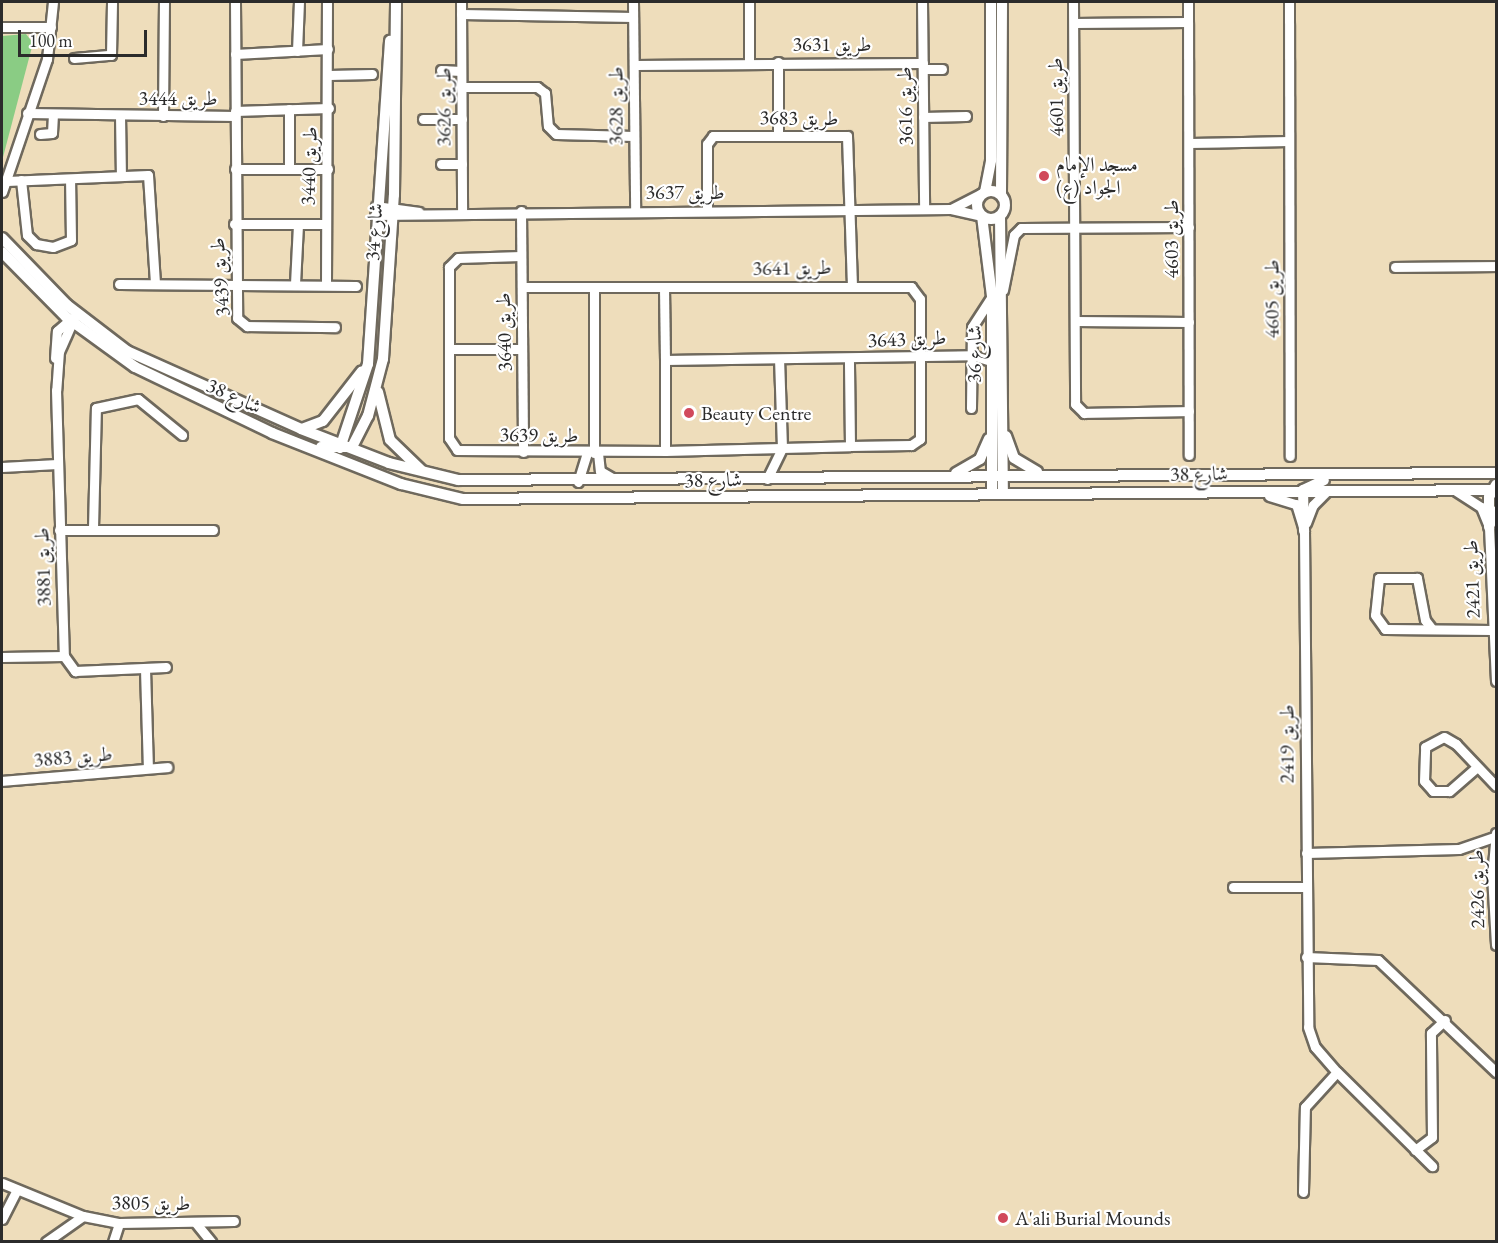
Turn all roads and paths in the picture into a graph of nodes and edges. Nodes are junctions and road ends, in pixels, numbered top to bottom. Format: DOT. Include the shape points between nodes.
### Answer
graph roads {
  1 [pos="53,2"];
  2 [pos="112,2"];
  3 [pos="164,2"];
  4 [pos="235,2"];
  5 [pos="300,2"];
  6 [pos="327,2"];
  7 [pos="395,2"];
  8 [pos="461,2"];
  9 [pos="633,2"];
  10 [pos="749,2"];
  11 [pos="922,2"];
  12 [pos="991,2"];
  13 [pos="1002,2"];
  14 [pos="1073,2"];
  15 [pos="1188,2"];
  16 [pos="1288,2"];
  17 [pos="461,14"];
  18 [pos="633,17"];
  19 [pos="1074,22"];
  20 [pos="1187,22"];
  21 [pos="2,27"];
  22 [pos="51,27"];
  23 [pos="328,49"];
  24 [pos="297,51"];
  25 [pos="235,54"];
  26 [pos="74,58"];
  27 [pos="749,62"];
  28 [pos="778,62"];
  29 [pos="635,65"];
  30 [pos="923,66"];
  31 [pos="942,69"];
  32 [pos="441,70"];
  33 [pos="461,71"];
  34 [pos="372,74"];
  35 [pos="328,75"];
  36 [pos="461,87"];
  37 [pos="329,108"];
  38 [pos="289,110"];
  39 [pos="27,113"];
  40 [pos="53,114"];
  41 [pos="235,114"];
  42 [pos="120,115"];
  43 [pos="163,116"];
  44 [pos="966,116"];
  45 [pos="923,117"];
  46 [pos="423,119"];
  47 [pos="462,119"];
  48 [pos="39,134"];
  49 [pos="778,135"];
  50 [pos="634,136"];
  51 [pos="1289,141"];
  52 [pos="1190,142"];
  53 [pos="441,164"];
  54 [pos="462,165"];
  55 [pos="235,169"];
  56 [pos="289,169"];
  57 [pos="327,169"];
  58 [pos="121,176"];
  59 [pos="70,179"];
  60 [pos="21,180"];
  61 [pos="7,181"];
  62 [pos="2,192"];
  63 [pos="983,193"];
  64 [pos="1000,194"];
  65 [pos="924,209"];
  66 [pos="951,209"];
  67 [pos="376,210"];
  68 [pos="635,210"];
  69 [pos="707,210"];
  70 [pos="521,211"];
  71 [pos="851,211"];
  72 [pos="393,212"];
  73 [pos="462,212"];
  74 [pos="982,216"];
  75 [pos="1000,216"];
  76 [pos="234,224"];
  77 [pos="298,224"];
  78 [pos="326,224"];
  79 [pos="1189,227"];
  80 [pos="1076,228"];
  81 [pos="2,238"];
  82 [pos="2,252"];
  83 [pos="521,256"];
  84 [pos="1497,266"];
  85 [pos="1395,267"];
  86 [pos="119,284"];
  87 [pos="155,284"];
  88 [pos="296,284"];
  89 [pos="236,285"];
  90 [pos="326,285"];
  91 [pos="852,285"];
  92 [pos="356,286"];
  93 [pos="522,287"];
  94 [pos="594,288"];
  95 [pos="664,288"];
  96 [pos="1003,290"];
  97 [pos="992,296"];
  98 [pos="67,305"];
  99 [pos="71,320"];
  100 [pos="1075,321"];
  101 [pos="1189,322"];
  102 [pos="89,323"];
  103 [pos="335,327"];
  104 [pos="522,349"];
  105 [pos="450,350"];
  106 [pos="972,355"];
  107 [pos="920,356"];
  108 [pos="849,358"];
  109 [pos="779,359"];
  110 [pos="665,360"];
  111 [pos="993,362"];
  112 [pos="368,364"];
  113 [pos="377,389"];
  114 [pos="971,408"];
  115 [pos="1189,411"];
  116 [pos="998,427"];
  117 [pos="302,429"];
  118 [pos="272,433"];
  119 [pos="182,435"];
  120 [pos="340,446"];
  121 [pos="850,446"];
  122 [pos="352,447"];
  123 [pos="782,448"];
  124 [pos="665,451"];
  125 [pos="524,452"];
  126 [pos="593,453"];
  127 [pos="1189,455"];
  128 [pos="1290,456"];
  129 [pos="347,463"];
  130 [pos="57,464"];
  131 [pos="2,467"];
  132 [pos="1497,472"];
  133 [pos="1393,473"];
  134 [pos="426,474"];
  135 [pos="1043,474"];
  136 [pos="992,475"];
  137 [pos="1004,475"];
  138 [pos="946,476"];
  139 [pos="767,479"];
  140 [pos="619,481"];
  141 [pos="578,482"];
  142 [pos="1495,488"];
  143 [pos="1303,489"];
  144 [pos="1328,490"];
  145 [pos="1454,490"];
  146 [pos="1219,492"];
  147 [pos="998,494"];
  148 [pos="1497,510"];
  149 [pos="1489,527"];
  150 [pos="93,528"];
  151 [pos="59,530"];
  152 [pos="213,530"];
  153 [pos="1304,531"];
  154 [pos="1431,628"];
  155 [pos="1492,630"];
  156 [pos="64,656"];
  157 [pos="2,657"];
  158 [pos="166,667"];
  159 [pos="146,669"];
  160 [pos="1497,681"];
  161 [pos="167,767"];
  162 [pos="1477,767"];
  163 [pos="148,768"];
  164 [pos="2,781"];
  165 [pos="1497,786"];
  166 [pos="1496,835"];
  167 [pos="1306,853"];
  168 [pos="1233,887"];
  169 [pos="1306,887"];
  170 [pos="1497,945"];
  171 [pos="1306,957"];
  172 [pos="1445,1020"];
  173 [pos="1337,1072"];
  174 [pos="1497,1072"];
  175 [pos="1415,1150"];
  176 [pos="1432,1166"];
  177 [pos="2,1183"];
  178 [pos="1303,1191"];
  179 [pos="16,1192"];
  180 [pos="83,1216"];
  181 [pos="2,1219"];
  182 [pos="234,1221"];
  183 [pos="195,1222"];
  184 [pos="118,1223"];
  185 [pos="46,1242"];
  186 [pos="113,1242"];
  187 [pos="211,1242"];
  1 -- 22 [label="street"];
  2 -- 26 [label="street" via="111,55"];
  3 -- 43 [label="street"];
  4 -- 25 [label="street, طريق 3439"];
  5 -- 24 [label="street"];
  6 -- 23 [label="street, طريق 3440"];
  7 -- 67 [label="street, شارع 34"];
  7 -- 72 [label="street, شارع 34"];
  8 -- 17 [label="street, طريق 3626"];
  9 -- 18 [label="street, طريق 3628"];
  10 -- 27 [label="street"];
  11 -- 30 [label="street, طريق 3616"];
  12 -- 63 [label="street" via="991,160"];
  13 -- 64 [label="street"];
  14 -- 19 [label="street, طريق 4601"];
  15 -- 20 [label="street, طريق 4603"];
  16 -- 51 [label="street, طريق 4605"];
  17 -- 18 [label="street"];
  17 -- 33 [label="street, طريق 3626"];
  18 -- 29 [label="street, طريق 3628"];
  19 -- 20 [label="street"];
  19 -- 80 [label="street, طريق 4601"];
  20 -- 52 [label="street, طريق 4603"];
  21 -- 22 [label="street"];
  22 -- 39 [label="street" via="47,59"];
  23 -- 24 [label="street"];
  23 -- 35 [label="street, طريق 3440"];
  24 -- 25 [label="street"];
  25 -- 41 [label="street, طريق 3439"];
  27 -- 28 [label="street, طريق 3631"];
  27 -- 29 [label="street, طريق 3631"];
  28 -- 30 [label="street, طريق 3631"];
  28 -- 49 [label="street, طريق 3631"];
  29 -- 50 [label="street, طريق 3628"];
  30 -- 31 [label="street, طريق 3631"];
  30 -- 45 [label="street, طريق 3616"];
  32 -- 33 [label="street"];
  33 -- 36 [label="street, طريق 3626"];
  34 -- 35 [label="street"];
  35 -- 37 [label="street, طريق 3440"];
  36 -- 47 [label="street, طريق 3626"];
  36 -- 50 [label="street" via="537,87 545,93 548,126 555,134"];
  37 -- 38 [label="street, طريق 3444"];
  37 -- 57 [label="street, طريق 3440"];
  38 -- 41 [label="street, طريق 3444"];
  38 -- 56 [label="street"];
  39 -- 40 [label="street, طريق 3444"];
  39 -- 61 [label="street"];
  40 -- 42 [label="street, طريق 3444"];
  40 -- 48 [label="street" via="52,133"];
  41 -- 43 [label="street, طريق 3444"];
  41 -- 55 [label="street, طريق 3439"];
  42 -- 43 [label="street, طريق 3444"];
  42 -- 58 [label="street, طريق 3444"];
  44 -- 45 [label="street"];
  45 -- 65 [label="street, طريق 3616"];
  46 -- 47 [label="street"];
  47 -- 54 [label="street, طريق 3626"];
  49 -- 69 [label="street, طريق 3683" via="708,139"];
  49 -- 71 [label="street, طريق 3683" via="847,136"];
  50 -- 68 [label="street, طريق 3628"];
  51 -- 52 [label="street"];
  51 -- 128 [label="street, طريق 4605"];
  52 -- 79 [label="street, طريق 4603"];
  53 -- 54 [label="street"];
  54 -- 73 [label="street, طريق 3626"];
  55 -- 56 [label="street"];
  55 -- 76 [label="street, طريق 3439"];
  56 -- 57 [label="street"];
  57 -- 78 [label="street, طريق 3440"];
  58 -- 59 [label="street"];
  58 -- 87 [label="street" via="150,179"];
  59 -- 60 [label="street"];
  59 -- 60 [label="street" via="71,240 52,247 36,244 27,235"];
  60 -- 61 [label="street"];
  61 -- 62 [label="street"];
  63 -- 64 [label="street"];
  63 -- 66 [label="street, طريق 3637"];
  63 -- 74 [label="street" via="977,207"];
  64 -- 75 [label="street" via="1005,207"];
  65 -- 66 [label="street, طريق 3637"];
  65 -- 71 [label="street, طريق 3637"];
  66 -- 74 [label="street, طريق 3637"];
  67 -- 72 [label="street, طريق 3637"];
  67 -- 112 [label="street, شارع 34"];
  68 -- 69 [label="street, طريق 3637"];
  68 -- 70 [label="street, طريق 3637"];
  69 -- 71 [label="street, طريق 3637"];
  70 -- 73 [label="street, طريق 3637"];
  70 -- 83 [label="street, طريق 3640"];
  71 -- 91 [label="street, طريق 3683"];
  72 -- 73 [label="street, طريق 3637"];
  72 -- 113 [label="street, شارع 34"];
  74 -- 75 [label="street"];
  74 -- 97 [label="street, شارع 36"];
  75 -- 96 [label="street, شارع 36"];
  76 -- 77 [label="street"];
  76 -- 89 [label="street, طريق 3439"];
  77 -- 78 [label="street"];
  77 -- 88 [label="street, طريق 3440"];
  78 -- 90 [label="street, طريق 3440"];
  79 -- 80 [label="street"];
  79 -- 101 [label="street, طريق 4603"];
  80 -- 96 [label="street" via="1015,232"];
  80 -- 100 [label="street, طريق 4601"];
  81 -- 98 [label="street, شارع 38"];
  82 -- 99 [label="street, شارع 38"];
  83 -- 93 [label="street, طريق 3640"];
  83 -- 105 [label="street, طريق 3639" via="458,258 450,264"];
  84 -- 85 [label="street"];
  86 -- 87 [label="street"];
  87 -- 89 [label="street"];
  88 -- 89 [label="street"];
  88 -- 90 [label="street"];
  89 -- 103 [label="street, طريق 3439" via="240,324"];
  90 -- 92 [label="street"];
  91 -- 95 [label="street, طريق 3641"];
  91 -- 107 [label="street, طريق 3641" via="916,290"];
  93 -- 94 [label="street, طريق 3641"];
  93 -- 104 [label="street, طريق 3640"];
  94 -- 95 [label="street, طريق 3641"];
  94 -- 126 [label="street, طريق 3639"];
  95 -- 110 [label="street"];
  96 -- 116 [label="street, شارع 36"];
  97 -- 106 [label="street, طريق 3643" via="973,323"];
  97 -- 111 [label="street, شارع 36"];
  98 -- 99 [label="street"];
  98 -- 102 [label="street, شارع 38"];
  99 -- 102 [label="street"];
  99 -- 118 [label="street, شارع 38" via="135,367"];
  99 -- 130 [label="street, طريق 3881" via="54,339"];
  100 -- 101 [label="street"];
  100 -- 115 [label="street, طريق 4601" via="1075,400 1080,411"];
  101 -- 115 [label="street, طريق 4603"];
  102 -- 117 [label="street, شارع 38" via="127,351 181,378"];
  104 -- 105 [label="street"];
  104 -- 125 [label="street, طريق 3640"];
  105 -- 125 [label="street, طريق 3639" via="451,443 462,451"];
  106 -- 107 [label="street, طريق 3643"];
  106 -- 111 [label="street"];
  106 -- 114 [label="street"];
  107 -- 108 [label="street, طريق 3643"];
  107 -- 121 [label="street, طريق 3641" via="921,435 911,445"];
  108 -- 109 [label="street, طريق 3643"];
  108 -- 121 [label="street, طريق 3643"];
  109 -- 110 [label="street, طريق 3643"];
  109 -- 123 [label="street"];
  110 -- 124 [label="street"];
  111 -- 116 [label="street, شارع 36"];
  112 -- 117 [label="street" via="324,421"];
  112 -- 120 [label="street, شارع 34"];
  113 -- 122 [label="street, شارع 34"];
  113 -- 134 [label="street" via="390,440"];
  115 -- 127 [label="street, طريق 4603"];
  116 -- 135 [label="street" via="1014,458"];
  116 -- 136 [label="street, شارع 36"];
  116 -- 137 [label="street, شارع 36"];
  116 -- 138 [label="street" via="980,459"];
  117 -- 120 [label="street, شارع 38"];
  118 -- 120 [label="street"];
  118 -- 129 [label="street, شارع 38"];
  119 -- 150 [label="street" via="138,399 96,408"];
  120 -- 122 [label="street"];
  120 -- 129 [label="street"];
  121 -- 123 [label="street"];
  122 -- 134 [label="street, شارع 38"];
  123 -- 124 [label="street"];
  123 -- 139 [label="street"];
  124 -- 126 [label="street"];
  125 -- 126 [label="street, طريق 3639"];
  126 -- 140 [label="street" via="600,471"];
  126 -- 141 [label="street"];
  129 -- 147 [label="street, شارع 38" via="431,494 480,501"];
  130 -- 131 [label="street"];
  130 -- 151 [label="street, طريق 3881"];
  132 -- 133 [label="street, شارع 38"];
  133 -- 135 [label="street, شارع 38"];
  133 -- 143 [label="street" via="1313,481"];
  134 -- 141 [label="street, شارع 38" via="490,482"];
  135 -- 137 [label="street, شارع 38"];
  136 -- 137 [label="street, شارع 38"];
  136 -- 138 [label="street, شارع 38"];
  136 -- 147 [label="street, شارع 36"];
  137 -- 147 [label="street, شارع 36"];
  138 -- 139 [label="street, شارع 38"];
  139 -- 140 [label="street, شارع 38"];
  140 -- 141 [label="street, شارع 38"];
  142 -- 145 [label="street, شارع 38"];
  142 -- 149 [label="street"];
  143 -- 144 [label="street, شارع 38"];
  143 -- 146 [label="street, شارع 38"];
  143 -- 153 [label="street"];
  144 -- 145 [label="street, شارع 38"];
  144 -- 153 [label="street, طريق 2419" via="1313,505"];
  145 -- 149 [label="street, طريق 2421" via="1481,507"];
  146 -- 147 [label="street, شارع 38"];
  146 -- 153 [label="street, طريق 2419" via="1292,500"];
  148 -- 149 [label="street, طريق 2421"];
  149 -- 155 [label="street, طريق 2421"];
  150 -- 151 [label="street"];
  150 -- 152 [label="street"];
  151 -- 156 [label="street, طريق 3881"];
  153 -- 167 [label="street, طريق 2419"];
  154 -- 154 [label="street, طريق 2421" via="1380,625 1375,615 1379,578 1418,578 1425,620"];
  154 -- 155 [label="street, طريق 2421"];
  155 -- 160 [label="street, طريق 2421"];
  156 -- 157 [label="street"];
  156 -- 159 [label="street" via="75,671"];
  158 -- 159 [label="street"];
  159 -- 163 [label="street"];
  161 -- 163 [label="street, طريق 3883"];
  162 -- 162 [label="street" via="1444,737 1425,747 1425,781 1432,791 1449,791"];
  162 -- 165 [label="street"];
  163 -- 164 [label="street, طريق 3883"];
  166 -- 167 [label="street" via="1459,849"];
  166 -- 170 [label="street, طريق 2426"];
  167 -- 169 [label="street, طريق 2419"];
  168 -- 169 [label="street"];
  169 -- 171 [label="street, طريق 2419"];
  171 -- 172 [label="street" via="1378,960"];
  171 -- 173 [label="street, طريق 2419" via="1308,1027 1315,1047"];
  172 -- 174 [label="street"];
  172 -- 175 [label="street" via="1431,1033 1432,1137"];
  173 -- 175 [label="street, طريق 2419"];
  173 -- 178 [label="street" via="1305,1107"];
  175 -- 176 [label="street, طريق 2419"];
  177 -- 179 [label="street, طريق 3805"];
  179 -- 180 [label="street, طريق 3805"];
  179 -- 181 [label="street"];
  180 -- 184 [label="street, طريق 3805"];
  180 -- 185 [label="street"];
  182 -- 183 [label="street, طريق 3805"];
  183 -- 184 [label="street, طريق 3805"];
  183 -- 187 [label="street"];
  184 -- 186 [label="street"];
}
